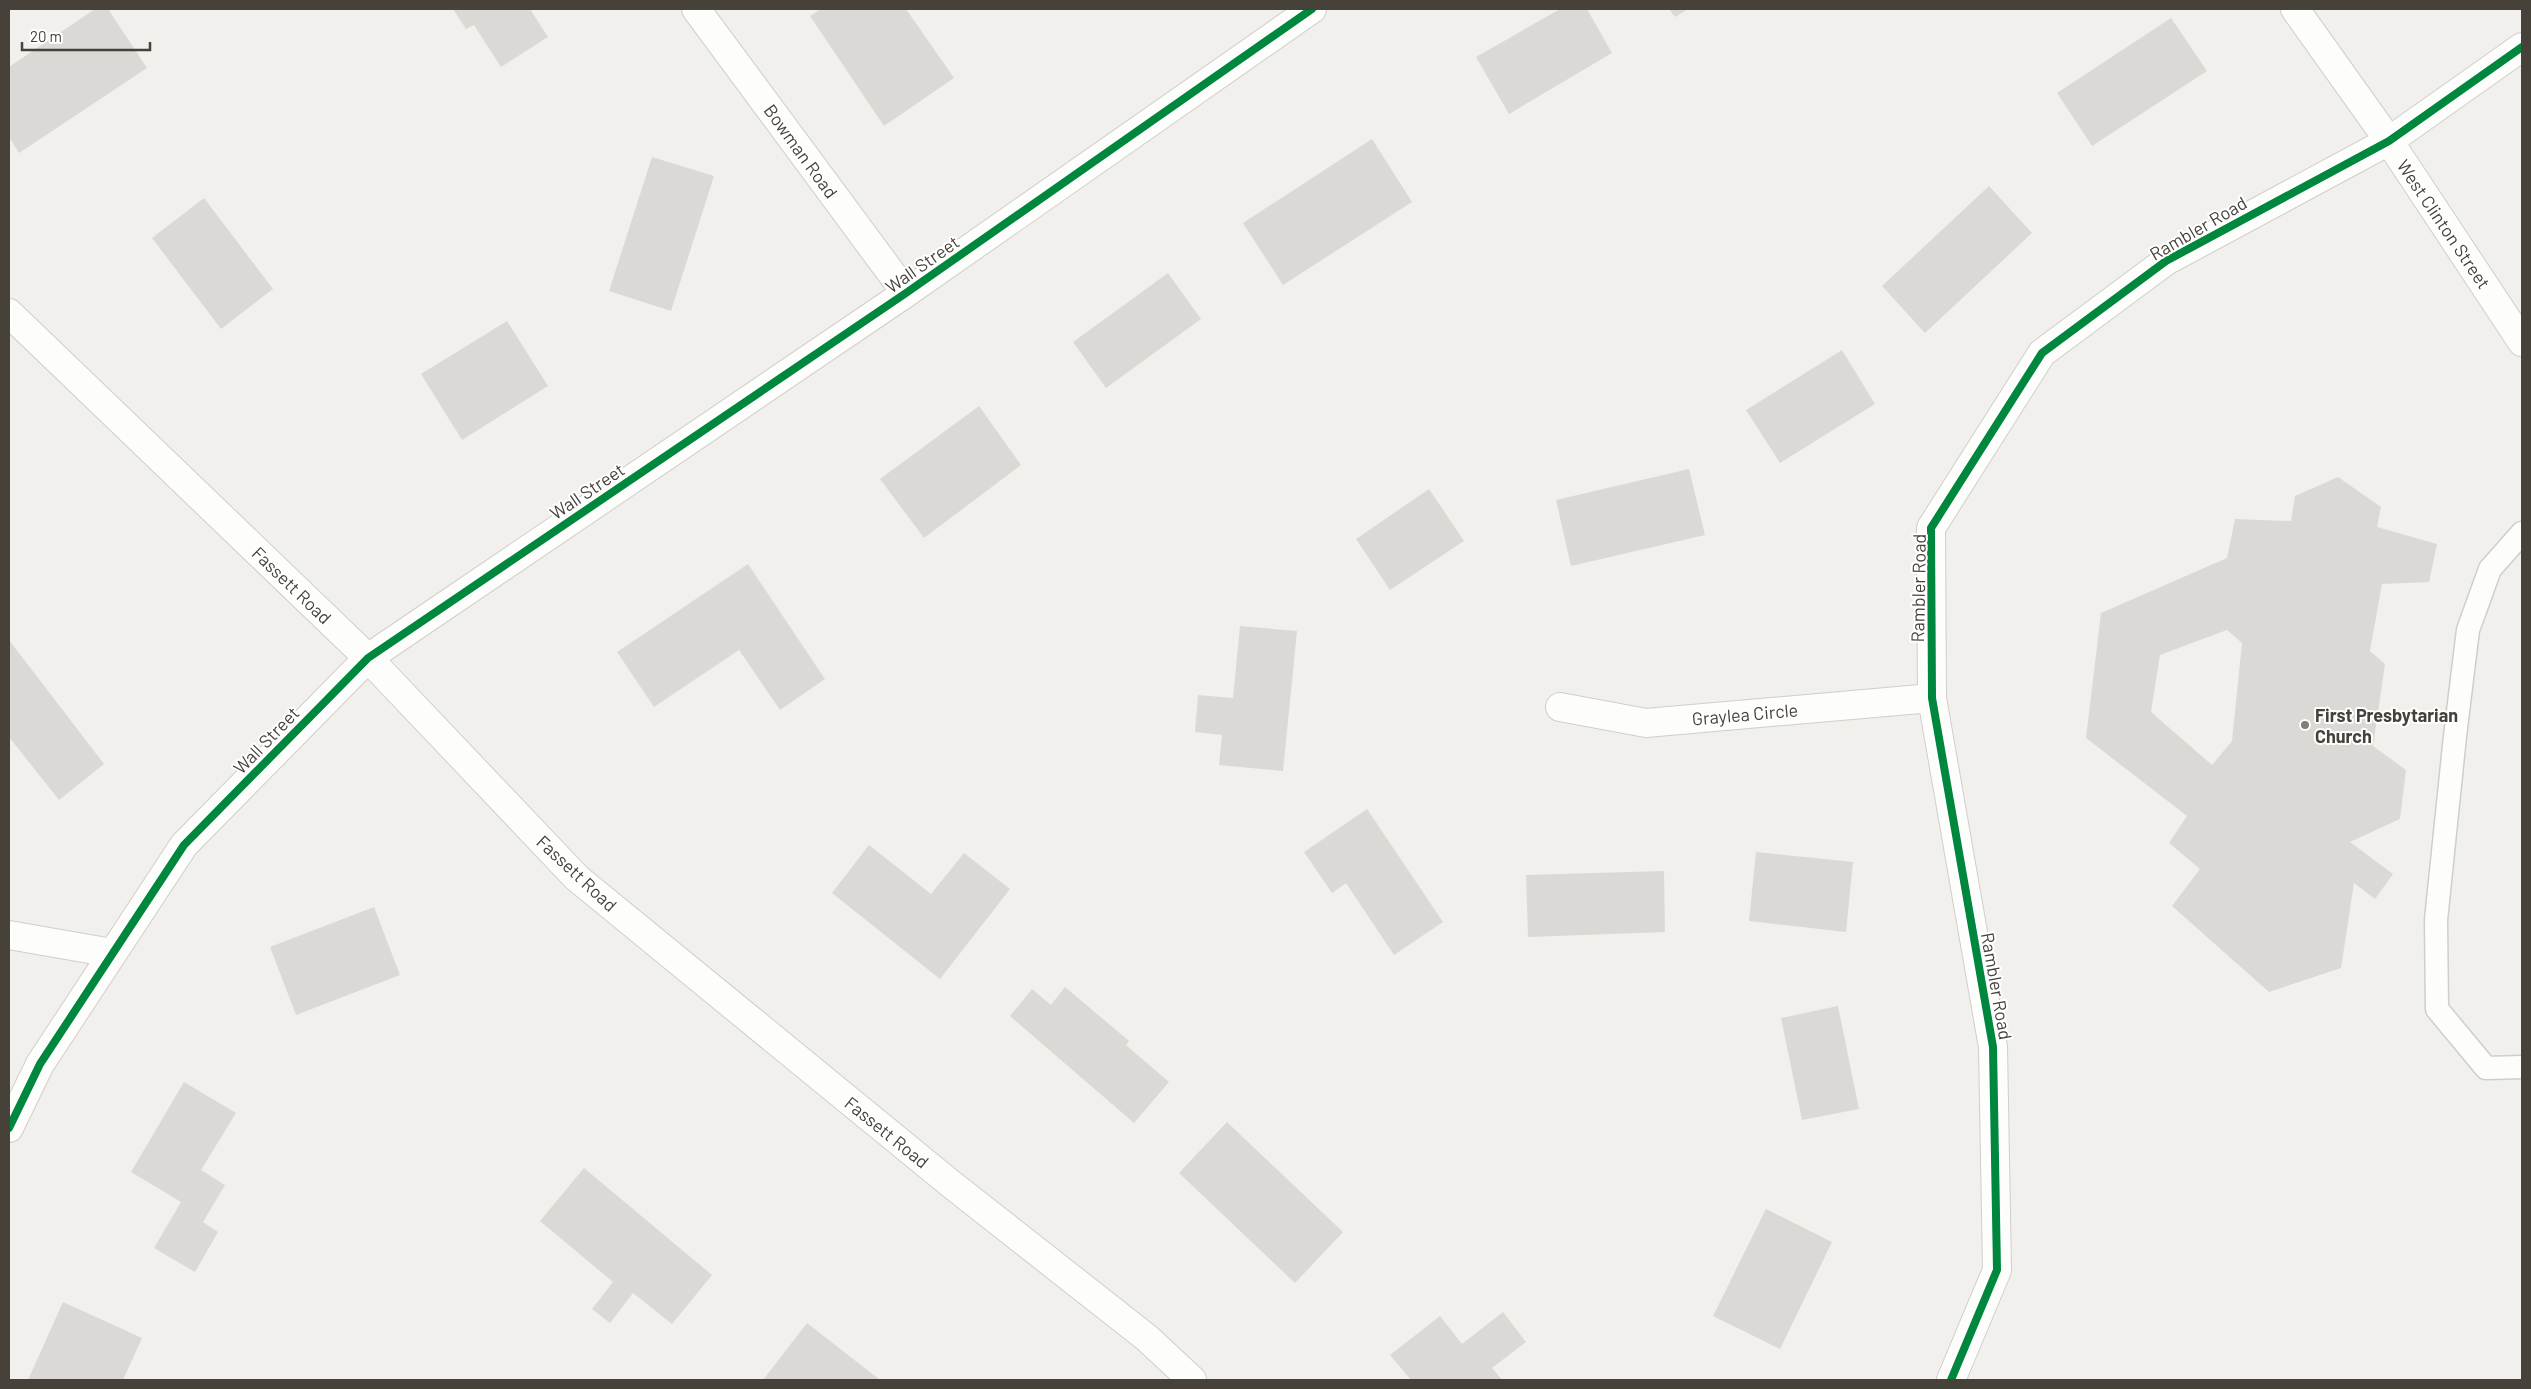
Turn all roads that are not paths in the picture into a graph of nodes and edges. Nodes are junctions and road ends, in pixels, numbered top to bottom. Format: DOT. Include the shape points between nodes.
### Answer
graph roads {
  1 [pos="696,9"];
  2 [pos="1312,9"];
  3 [pos="2295,9"];
  4 [pos="2522,47"];
  5 [pos="2389,141"];
  6 [pos="906,294"];
  7 [pos="9,313"];
  8 [pos="2522,342"];
  9 [pos="2522,533"];
  10 [pos="368,658"];
  11 [pos="1932,698"];
  12 [pos="1560,707"];
  13 [pos="9,935"];
  14 [pos="112,953"];
  15 [pos="2522,1067"];
  16 [pos="9,1128"];
  17 [pos="1192,1380"];
  18 [pos="1951,1380"];
  1 -- 6 [label="street, Bowman Road"];
  2 -- 6 [label="street, Wall Street"];
  3 -- 5 [label="street, West Clinton Street"];
  4 -- 5 [label="street, Rambler Road"];
  5 -- 8 [label="street, West Clinton Street"];
  5 -- 11 [label="street, Rambler Road" via="2166,261 2042,352 1932,528"];
  6 -- 10 [label="street, Wall Street"];
  7 -- 10 [label="street, Fassett Road"];
  9 -- 15 [label="lane" via="2490,569 2468,630 2436,920 2437,1009 2486,1068"];
  10 -- 14 [label="street, Wall Street" via="184,845"];
  10 -- 17 [label="street, Fassett Road" via="578,878 951,1184 1147,1338"];
  11 -- 12 [label="street, Graylea Circle" via="1646,723"];
  11 -- 18 [label="street, Rambler Road" via="1993,1047 1997,1270"];
  13 -- 14 [label="street"];
  14 -- 16 [label="street, Wall Street" via="40,1064"];
}
